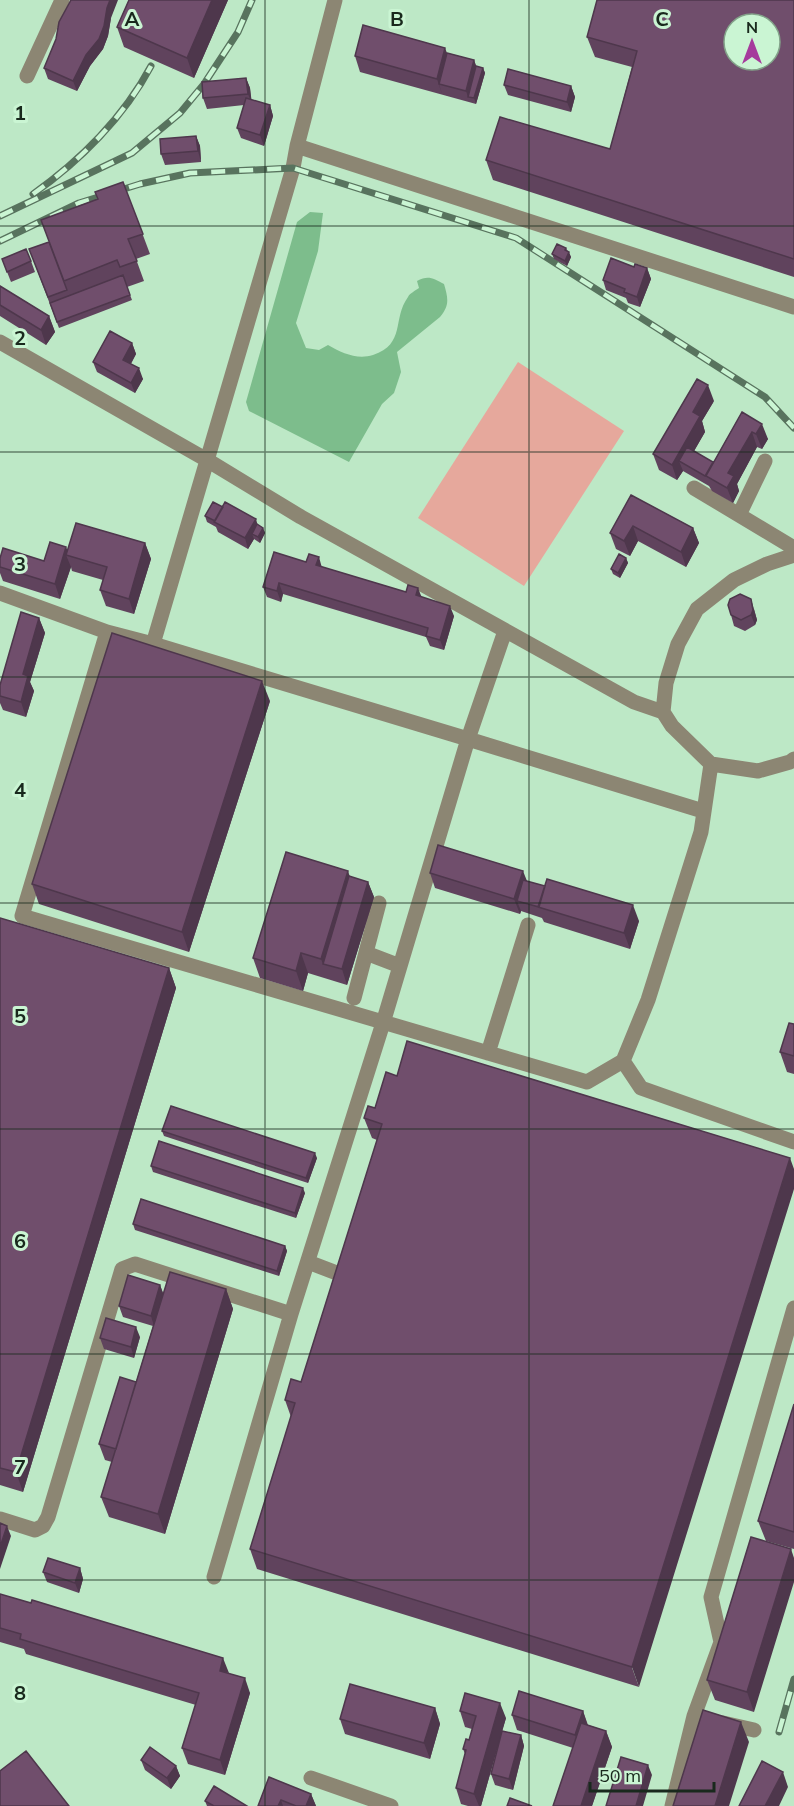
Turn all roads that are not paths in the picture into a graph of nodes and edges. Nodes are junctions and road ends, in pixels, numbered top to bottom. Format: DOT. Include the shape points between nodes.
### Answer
graph roads {
  1 [pos="62,0"];
  2 [pos="335,0"];
  3 [pos="27,76"];
  4 [pos="297,146"];
  5 [pos="794,307"];
  6 [pos="0,342"];
  7 [pos="207,460"];
  8 [pos="765,461"];
  9 [pos="694,488"];
  10 [pos="739,515"];
  11 [pos="794,548"];
  12 [pos="794,555"];
  13 [pos="0,593"];
  14 [pos="505,631"];
  15 [pos="107,632"];
  16 [pos="153,644"];
  17 [pos="663,712"];
  18 [pos="468,739"];
  19 [pos="793,763"];
  20 [pos="711,764"];
  21 [pos="703,812"];
  22 [pos="379,903"];
  23 [pos="528,925"];
  24 [pos="366,953"];
  25 [pos="400,966"];
  26 [pos="354,998"];
  27 [pos="383,1023"];
  28 [pos="488,1053"];
  29 [pos="622,1061"];
  30 [pos="794,1143"];
  31 [pos="308,1262"];
  32 [pos="342,1275"];
  33 [pos="794,1308"];
  34 [pos="291,1314"];
  35 [pos="0,1520"];
  36 [pos="214,1577"];
  37 [pos="694,1716"];
  38 [pos="754,1730"];
  39 [pos="311,1778"];
  40 [pos="391,1806"];
  41 [pos="672,1806"];
  1 -- 3 [label="lane"];
  2 -- 4 [label="lane"];
  4 -- 5 [label="lane"];
  4 -- 7 [label="lane"];
  6 -- 7 [label="lane"];
  7 -- 14 [label="lane"];
  7 -- 16 [label="lane"];
  8 -- 10 [label="lane"];
  9 -- 10 [label="lane"];
  10 -- 11 [label="lane"];
  12 -- 17 [label="lane" via="734,580 697,609 678,644 666,683"];
  13 -- 15 [label="lane"];
  14 -- 17 [label="lane" via="634,702"];
  14 -- 18 [label="lane"];
  15 -- 16 [label="lane"];
  15 -- 27 [label="lane" via="22,916"];
  16 -- 18 [label="lane"];
  17 -- 20 [label="lane"];
  18 -- 21 [label="lane"];
  18 -- 25 [label="lane"];
  19 -- 20 [label="lane" via="758,771"];
  20 -- 21 [label="lane"];
  21 -- 29 [label="lane" via="648,999"];
  22 -- 24 [label="lane"];
  23 -- 28 [label="lane"];
  24 -- 25 [label="lane"];
  24 -- 26 [label="lane"];
  25 -- 27 [label="lane"];
  27 -- 28 [label="lane"];
  27 -- 31 [label="lane"];
  28 -- 29 [label="lane" via="587,1082"];
  29 -- 30 [label="lane" via="642,1088"];
  31 -- 32 [label="lane"];
  31 -- 34 [label="lane"];
  33 -- 37 [label="lane" via="711,1597 721,1642"];
  34 -- 35 [label="lane" via="135,1264 122,1269 48,1517 35,1530"];
  34 -- 36 [label="lane"];
  37 -- 38 [label="lane"];
  37 -- 41 [label="lane"];
  39 -- 40 [label="lane"];
}
